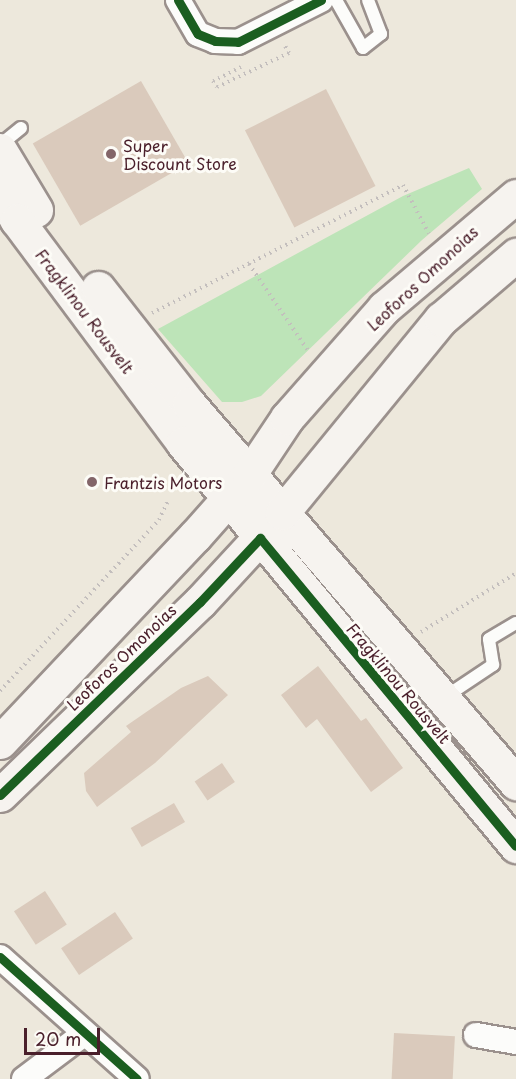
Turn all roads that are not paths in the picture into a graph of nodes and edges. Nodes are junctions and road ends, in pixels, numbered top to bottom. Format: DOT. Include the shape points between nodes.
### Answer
graph roads {
  1 [pos="178,0"];
  2 [pos="321,0"];
  3 [pos="336,0"];
  4 [pos="368,0"];
  5 [pos="11,139"];
  6 [pos="0,145"];
  7 [pos="0,191"];
  8 [pos="516,196"];
  9 [pos="516,255"];
  10 [pos="249,475"];
  11 [pos="228,499"];
  12 [pos="282,513"];
  13 [pos="260,538"];
  14 [pos="516,623"];
  15 [pos="445,698"];
  16 [pos="0,742"];
  17 [pos="516,783"];
  18 [pos="0,795"];
  19 [pos="516,846"];
  20 [pos="0,957"];
  21 [pos="84,1034"];
  22 [pos="476,1035"];
  23 [pos="516,1042"];
  24 [pos="24,1079"];
  25 [pos="137,1079"];
  1 -- 2 [label="street" via="198,34 245,52"];
  3 -- 4 [label="lane" via="363,48 381,34"];
  5 -- 6 [label="lane"];
  5 -- 10 [label="main road, Fragklinou Rousvelt" via="33,205"];
  7 -- 11 [label="main road, Fragklinou Rousvelt" via="17,220"];
  8 -- 10 [label="main road, Leoforos Omonoias" via="384,308 287,418"];
  9 -- 12 [label="main road, Leoforos Omonoias" via="441,319"];
  10 -- 11 [label="main road, Leoforos Omonoias"];
  10 -- 12 [label="main road, Fragklinou Rousvelt"];
  11 -- 13 [label="main road, Fragklinou Rousvelt"];
  11 -- 16 [label="main road, Leoforos Omonoias"];
  12 -- 13 [label="main road, Leoforos Omonoias"];
  12 -- 15 [label="main road, Fragklinou Rousvelt"];
  13 -- 18 [label="main road, Leoforos Omonoias" via="200,602"];
  13 -- 19 [label="main road, Fragklinou Rousvelt"];
  14 -- 15 [label="lane" via="489,639 493,665"];
  15 -- 17 [label="main road, Fragklinou Rousvelt"];
  20 -- 21 [label="street"];
  21 -- 24 [label="street"];
  21 -- 25 [label="street"];
  22 -- 23 [label="street"];
}
